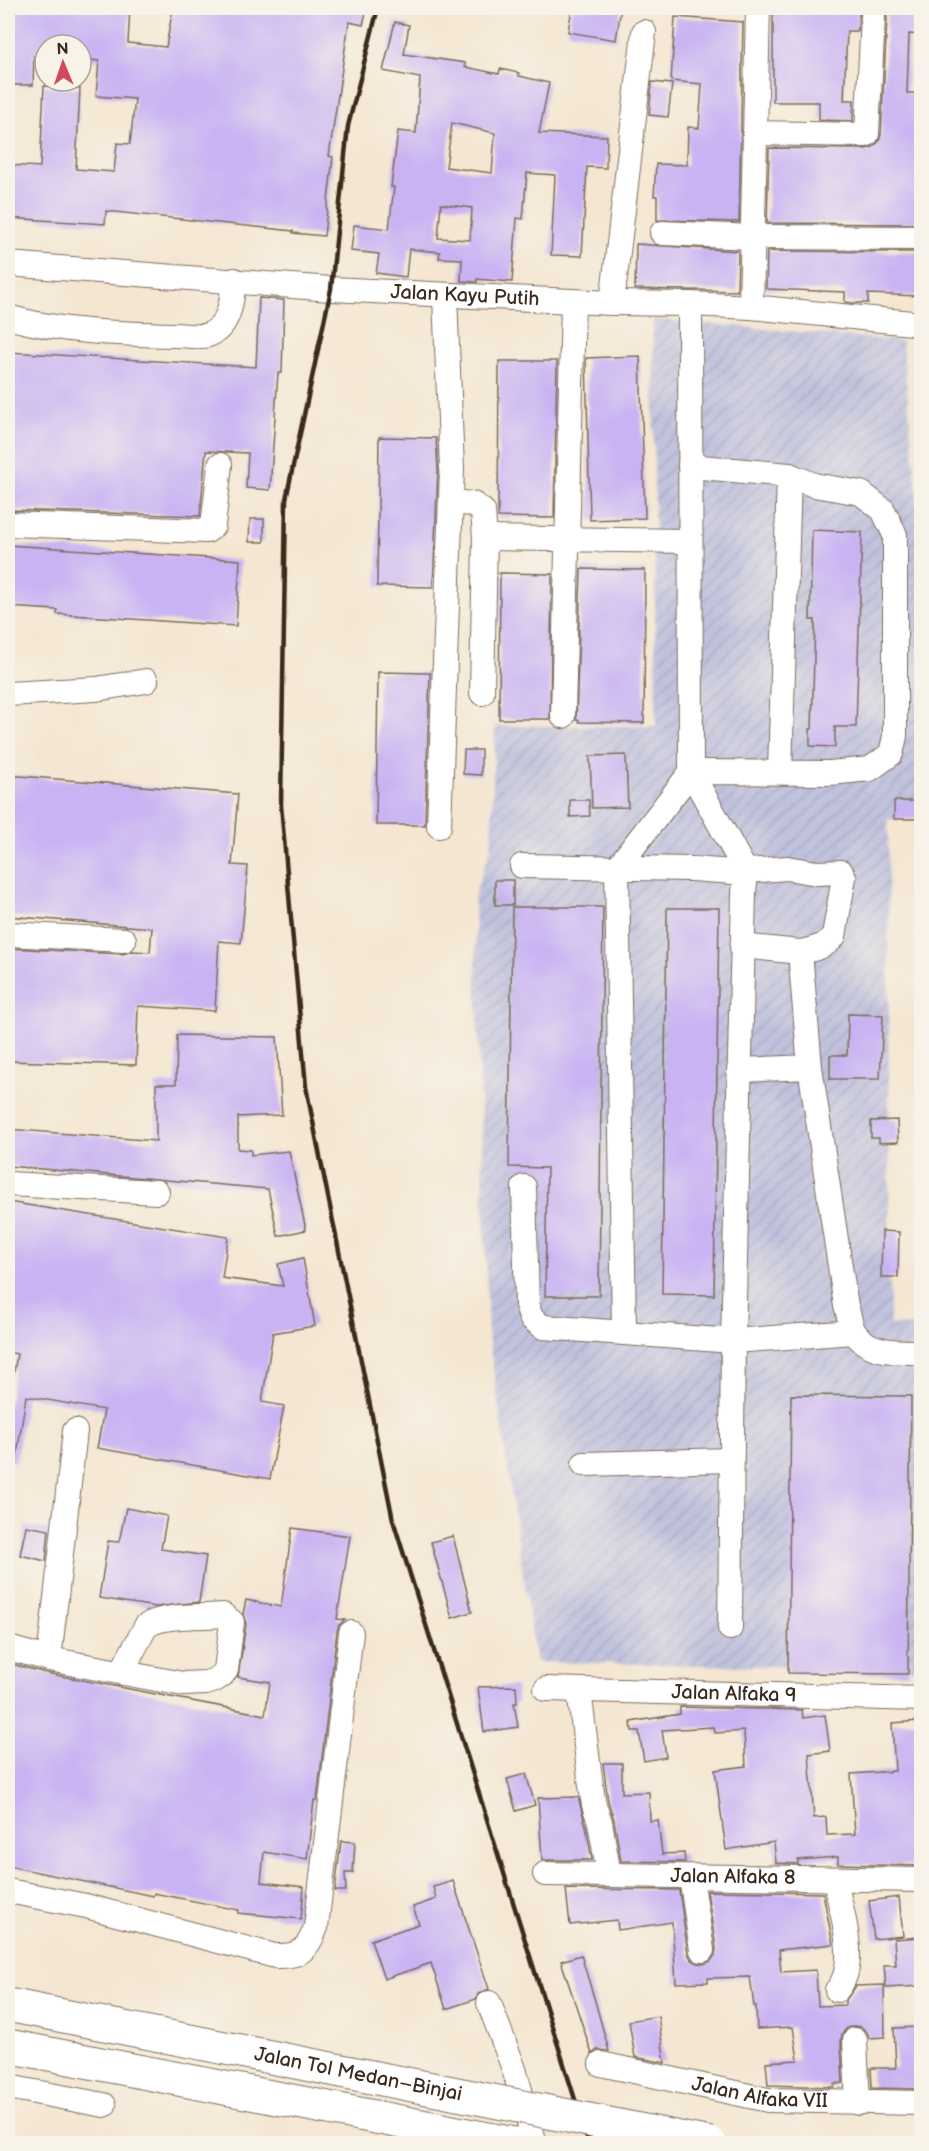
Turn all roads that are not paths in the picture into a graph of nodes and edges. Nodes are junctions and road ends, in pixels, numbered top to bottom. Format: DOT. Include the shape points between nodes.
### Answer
graph roads {
  1 [pos="758,8"];
  2 [pos="873,16"];
  3 [pos="644,32"];
  4 [pos="755,133"];
  5 [pos="662,233"];
  6 [pos="753,237"];
  7 [pos="921,238"];
  8 [pos="8,264"];
  9 [pos="234,280"];
  10 [pos="446,296"];
  11 [pos="573,301"];
  12 [pos="612,303"];
  13 [pos="690,304"];
  14 [pos="751,307"];
  15 [pos="8,317"];
  16 [pos="921,324"];
  17 [pos="220,465"];
  18 [pos="690,466"];
  19 [pos="789,475"];
  20 [pos="451,502"];
  21 [pos="8,524"];
  22 [pos="485,538"];
  23 [pos="567,539"];
  24 [pos="690,541"];
  25 [pos="146,681"];
  26 [pos="482,693"];
  27 [pos="8,694"];
  28 [pos="563,716"];
  29 [pos="691,772"];
  30 [pos="780,772"];
  31 [pos="439,826"];
  32 [pos="522,866"];
  33 [pos="617,868"];
  34 [pos="746,872"];
  35 [pos="8,934"];
  36 [pos="124,940"];
  37 [pos="742,946"];
  38 [pos="800,952"];
  39 [pos="810,1067"];
  40 [pos="739,1070"];
  41 [pos="8,1184"];
  42 [pos="524,1187"];
  43 [pos="157,1192"];
  44 [pos="854,1332"];
  45 [pos="624,1334"];
  46 [pos="733,1341"];
  47 [pos="921,1352"];
  48 [pos="75,1431"];
  49 [pos="731,1460"];
  50 [pos="584,1464"];
  51 [pos="730,1628"];
  52 [pos="351,1633"];
  53 [pos="8,1648"];
  54 [pos="49,1659"];
  55 [pos="121,1673"];
  56 [pos="546,1689"];
  57 [pos="579,1690"];
  58 [pos="921,1699"];
  59 [pos="545,1874"];
  60 [pos="609,1875"];
  61 [pos="691,1877"];
  62 [pos="835,1880"];
  63 [pos="921,1880"];
  64 [pos="8,1891"];
  65 [pos="702,1950"];
  66 [pos="837,1990"];
  67 [pos="489,2003"];
  68 [pos="8,2005"];
  69 [pos="855,2040"];
  70 [pos="8,2046"];
  71 [pos="601,2064"];
  72 [pos="8,2087"];
  73 [pos="858,2103"];
  74 [pos="921,2103"];
  75 [pos="104,2105"];
  76 [pos="514,2144"];
  77 [pos="535,2144"];
  78 [pos="710,2144"];
  1 -- 4 [label="street"];
  2 -- 4 [label="street" via="867,134"];
  3 -- 12 [label="street"];
  4 -- 6 [label="street"];
  5 -- 6 [label="street"];
  6 -- 7 [label="street"];
  6 -- 14 [label="street"];
  8 -- 9 [label="street, Jalan Kayu Putih"];
  9 -- 10 [label="street, Jalan Kayu Putih"];
  9 -- 15 [label="street" via="231,310 222,325 208,335 126,334 27,323"];
  10 -- 11 [label="street, Jalan Kayu Putih"];
  10 -- 20 [label="street"];
  11 -- 12 [label="street, Jalan Kayu Putih"];
  11 -- 23 [label="street"];
  12 -- 13 [label="street, Jalan Kayu Putih"];
  13 -- 14 [label="street, Jalan Kayu Putih"];
  13 -- 18 [label="street"];
  14 -- 16 [label="street, Jalan Kayu Putih"];
  17 -- 21 [label="street" via="213,526 207,531"];
  18 -- 19 [label="street"];
  18 -- 24 [label="street"];
  19 -- 30 [label="street"];
  19 -- 30 [label="street" via="814,485 861,493 883,510 895,535 895,736 891,754 870,769"];
  20 -- 22 [label="street" via="473,504 483,510"];
  20 -- 31 [label="street"];
  22 -- 23 [label="street"];
  22 -- 26 [label="street"];
  23 -- 24 [label="street"];
  23 -- 28 [label="street"];
  24 -- 29 [label="street"];
  25 -- 27 [label="street" via="96,689"];
  29 -- 30 [label="street"];
  29 -- 33 [label="street"];
  29 -- 34 [label="street"];
  32 -- 33 [label="street"];
  33 -- 34 [label="street"];
  33 -- 45 [label="street"];
  34 -- 37 [label="street"];
  34 -- 38 [label="street" via="787,868 843,874 834,936 820,948"];
  35 -- 36 [label="street"];
  37 -- 38 [label="street"];
  37 -- 40 [label="street"];
  38 -- 39 [label="street"];
  39 -- 40 [label="street"];
  39 -- 44 [label="street" via="846,1306"];
  40 -- 46 [label="street"];
  41 -- 43 [label="street"];
  42 -- 45 [label="street" via="526,1305 531,1318 552,1328"];
  44 -- 46 [label="street"];
  44 -- 47 [label="street" via="862,1341 884,1350"];
  45 -- 46 [label="street"];
  46 -- 49 [label="street"];
  48 -- 54 [label="street"];
  49 -- 50 [label="street"];
  49 -- 51 [label="street"];
  52 -- 64 [label="street" via="316,1927 304,1951 275,1956 86,1906"];
  53 -- 54 [label="street"];
  54 -- 55 [label="street"];
  55 -- 55 [label="street" via="183,1684 215,1680 226,1670 232,1622 223,1615 150,1623"];
  56 -- 57 [label="street, Jalan Alfaka 9"];
  57 -- 58 [label="street, Jalan Alfaka 9"];
  57 -- 60 [label="street" via="591,1786"];
  59 -- 60 [label="street, Jalan Alfaka 8"];
  60 -- 61 [label="street, Jalan Alfaka 8"];
  61 -- 62 [label="street, Jalan Alfaka 8"];
  61 -- 65 [label="street"];
  62 -- 63 [label="street, Jalan Alfaka 8"];
  62 -- 66 [label="street" via="848,1948 847,1975"];
  67 -- 77 [label="street" via="514,2069"];
  68 -- 78 [label="highway, Jalan Tol Medan–Binjai, bridge"];
  69 -- 73 [label="street"];
  70 -- 76 [label="highway, Jalan Tol Medan–Binjai"];
  71 -- 73 [label="street, Jalan Alfaka VII" via="768,2100"];
  72 -- 75 [label="street"];
  73 -- 74 [label="street, Jalan Alfaka VII"];
}
